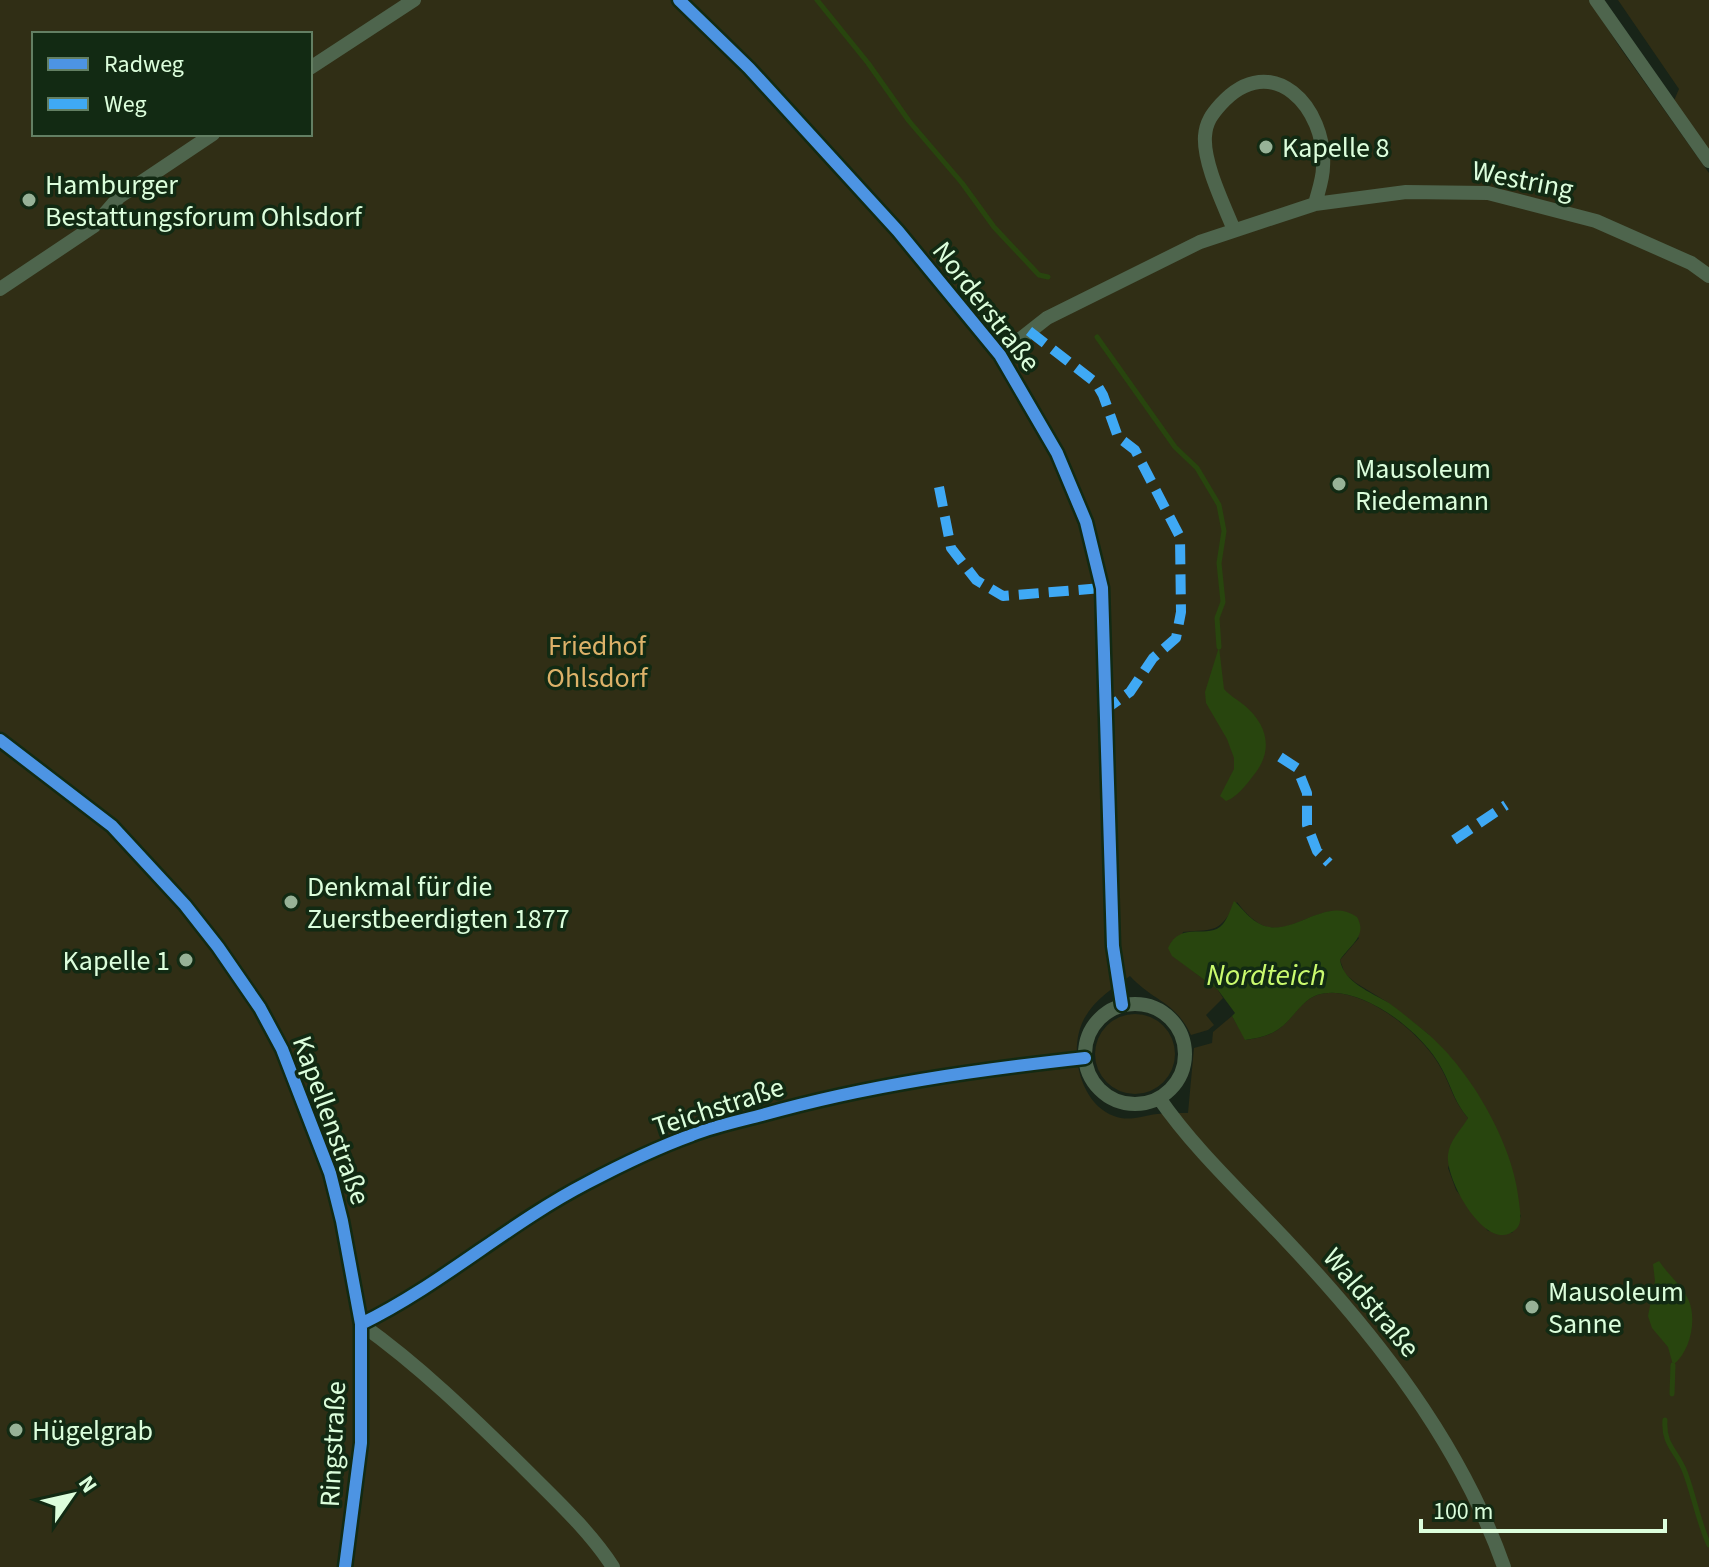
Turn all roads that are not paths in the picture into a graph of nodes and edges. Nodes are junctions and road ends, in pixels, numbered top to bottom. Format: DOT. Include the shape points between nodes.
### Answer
graph roads {
  1 [pos="414,0"];
  2 [pos="679,0"];
  3 [pos="1596,0"];
  4 [pos="312,67"];
  5 [pos="210,136"];
  6 [pos="1709,161"];
  7 [pos="1315,204"];
  8 [pos="1234,230"];
  9 [pos="1709,276"];
  10 [pos="0,289"];
  11 [pos="1000,355"];
  12 [pos="0,740"];
  13 [pos="1122,1005"];
  14 [pos="1085,1058"];
  15 [pos="1159,1098"];
  16 [pos="361,1324"];
  17 [pos="345,1567"];
  18 [pos="613,1567"];
  19 [pos="1504,1567"];
  1 -- 4 [label="street"];
  2 -- 11 [label="street, Norderstraße" via="837,162"];
  3 -- 6 [label="street"];
  5 -- 10 [label="street" via="119,197 94,226"];
  7 -- 8 [label="street, Westring"];
  7 -- 8 [label="street" via="1323,167 1319,130 1300,96 1286,86 1250,83 1209,117 1204,138"];
  7 -- 9 [label="street, Westring" via="1406,192 1488,193 1596,221"];
  8 -- 11 [label="street, Westring" via="1086,297 1047,318"];
  11 -- 13 [label="street, Norderstraße" via="1057,453 1086,522 1102,588 1113,946"];
  12 -- 16 [label="street, Kapellenstraße" via="112,826 185,905 260,1008 282,1049 330,1173"];
  13 -- 14 [label="street" via="1095,1022"];
  13 -- 15 [label="street" via="1137,1003 1166,1014 1183,1040 1183,1067"];
  14 -- 15 [label="street" via="1092,1081 1110,1097 1137,1104"];
  14 -- 16 [label="street, Teichstraße" via="858,1091 694,1134 584,1185 401,1305"];
  15 -- 19 [label="street, Waldstraße" via="1322,1281 1417,1398 1468,1487"];
  16 -- 17 [label="street, Ringstraße" via="361,1443"];
  16 -- 18 [label="street" via="474,1418"];
}
